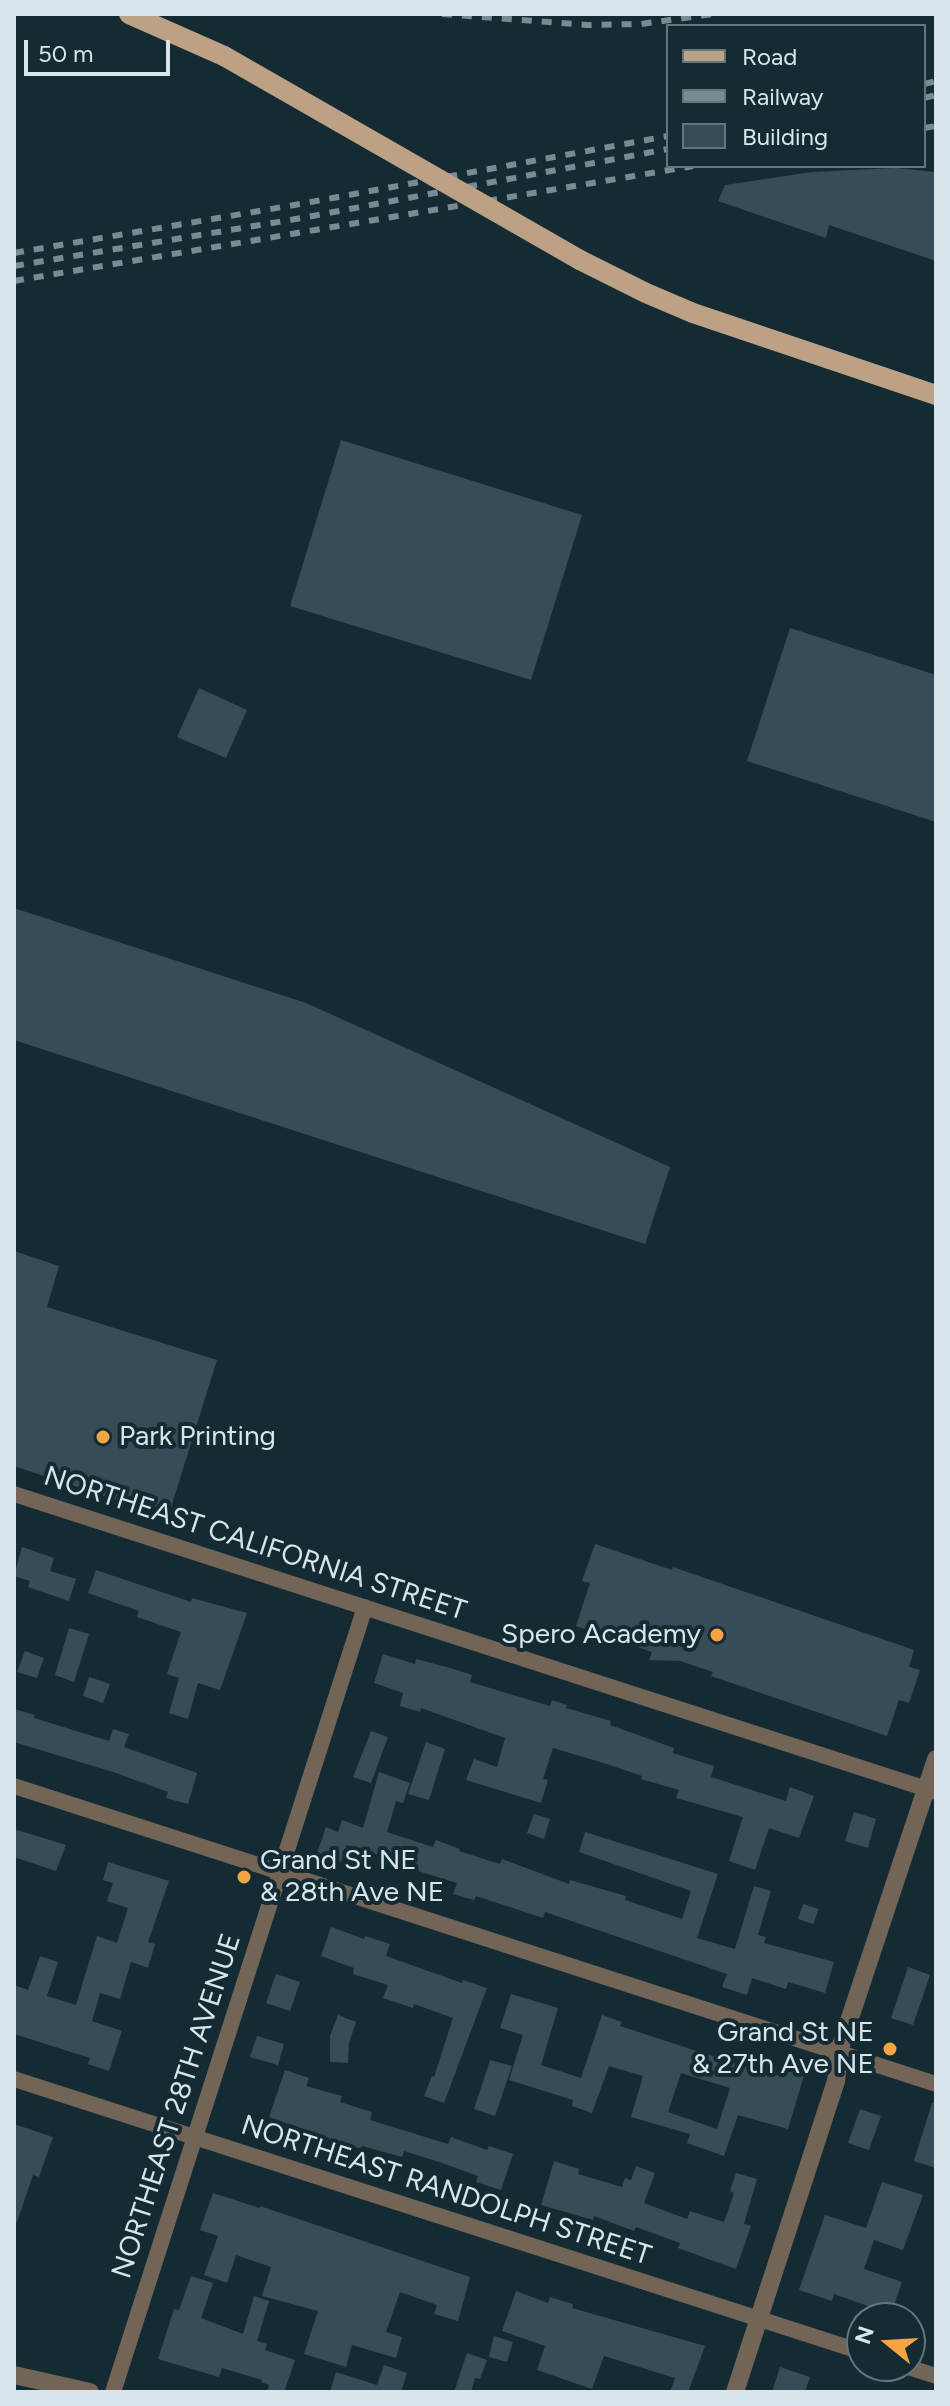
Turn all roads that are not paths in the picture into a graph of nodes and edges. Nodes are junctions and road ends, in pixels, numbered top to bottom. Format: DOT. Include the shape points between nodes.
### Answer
graph roads {
  1 [pos="129,14"];
  2 [pos="936,395"];
  3 [pos="14,1494"];
  4 [pos="365,1607"];
  5 [pos="936,1759"];
  6 [pos="14,1786"];
  7 [pos="931,1791"];
  8 [pos="279,1871"];
  9 [pos="839,2051"];
  10 [pos="14,2079"];
  11 [pos="936,2084"];
  12 [pos="193,2137"];
  13 [pos="759,2319"];
  14 [pos="846,2347"];
  15 [pos="14,2375"];
  16 [pos="90,2392"];
  17 [pos="113,2392"];
  18 [pos="735,2392"];
  1 -- 2 [label="main road, bridge" via="224,56 646,293"];
  3 -- 4 [label="street, NORTHEAST CALIFORNIA STREET"];
  4 -- 7 [label="street, NORTHEAST CALIFORNIA STREET"];
  4 -- 8 [label="street, NORTHEAST 28TH AVENUE"];
  5 -- 7 [label="street"];
  6 -- 8 [label="street"];
  7 -- 9 [label="street"];
  8 -- 9 [label="street"];
  8 -- 12 [label="street, NORTHEAST 28TH AVENUE"];
  9 -- 11 [label="street"];
  9 -- 13 [label="street" via="836,2081"];
  10 -- 12 [label="street, NORTHEAST RANDOLPH STREET"];
  12 -- 13 [label="street, NORTHEAST RANDOLPH STREET"];
  12 -- 17 [label="street, NORTHEAST 28TH AVENUE"];
  13 -- 14 [label="street, NORTHEAST RANDOLPH STREET"];
  13 -- 18 [label="street"];
  15 -- 16 [label="street"];
}
